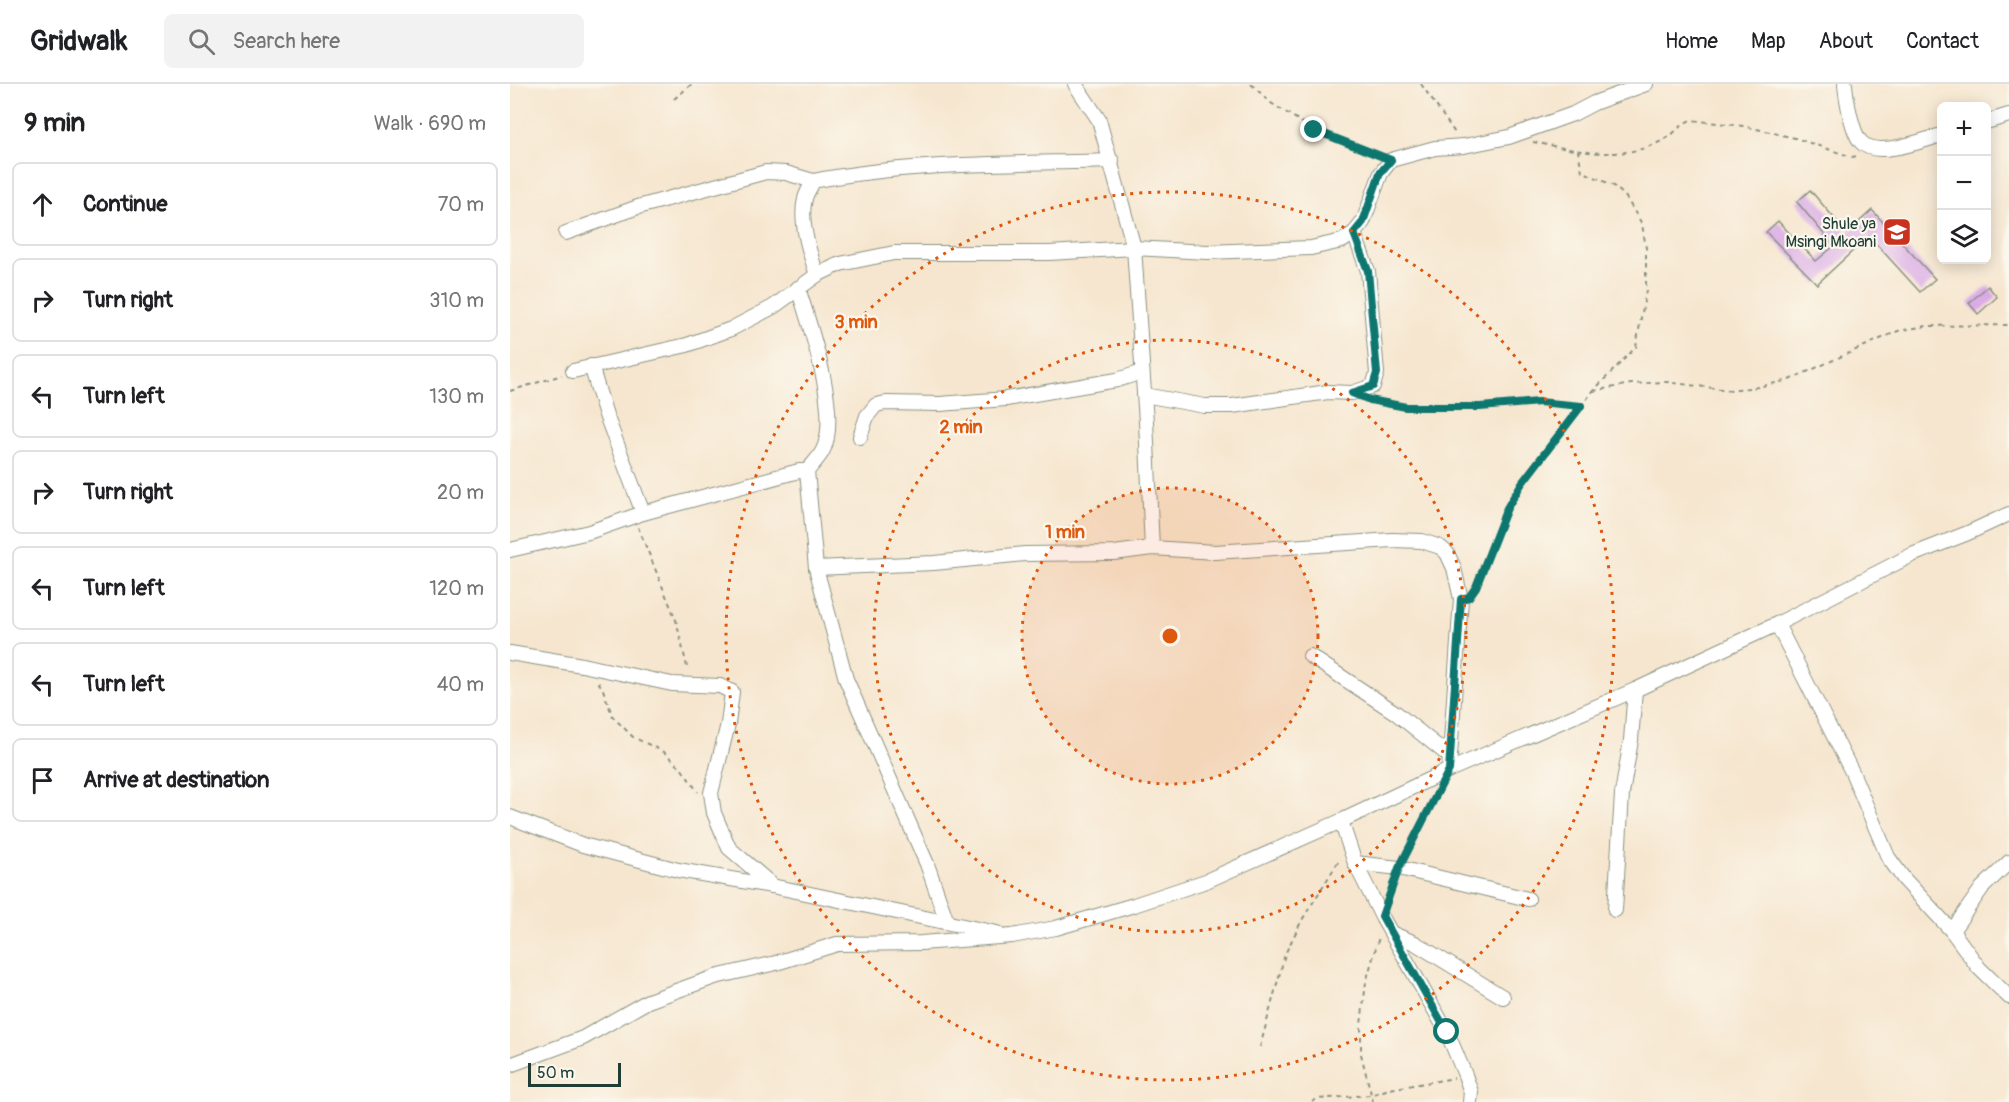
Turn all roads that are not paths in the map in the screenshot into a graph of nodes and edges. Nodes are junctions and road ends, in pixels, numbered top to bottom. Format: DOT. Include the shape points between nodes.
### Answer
graph roads {
  1 [pos="1075,84"];
  2 [pos="1646,84"];
  3 [pos="1845,84"];
  4 [pos="2009,115"];
  5 [pos="1991,120"];
  6 [pos="1937,136"];
  7 [pos="1112,161"];
  8 [pos="813,181"];
  9 [pos="566,233"];
  10 [pos="1354,233"];
  11 [pos="1134,248"];
  12 [pos="817,275"];
  13 [pos="798,288"];
  14 [pos="591,366"];
  15 [pos="573,371"];
  16 [pos="1142,372"];
  17 [pos="1144,395"];
  18 [pos="860,437"];
  19 [pos="807,471"];
  20 [pos="2009,514"];
  21 [pos="639,515"];
  22 [pos="1152,548"];
  23 [pos="510,550"];
  24 [pos="816,568"];
  25 [pos="1777,624"];
  26 [pos="510,653"];
  27 [pos="1310,656"];
  28 [pos="1635,690"];
  29 [pos="1448,755"];
  30 [pos="1449,770"];
  31 [pos="510,817"];
  32 [pos="1341,822"];
  33 [pos="2009,862"];
  34 [pos="1355,863"];
  35 [pos="772,886"];
  36 [pos="1528,899"];
  37 [pos="1615,910"];
  38 [pos="947,922"];
  39 [pos="1952,931"];
  40 [pos="1393,934"];
  41 [pos="1012,936"];
  42 [pos="1503,998"];
  43 [pos="2009,998"];
  44 [pos="510,1065"];
  45 [pos="1470,1102"];
  1 -- 7 [label="street" via="1100,120"];
  2 -- 10 [label="street" via="1509,137 1435,148 1391,160 1380,173 1363,222"];
  3 -- 6 [label="street" via="1851,120 1860,142 1873,149 1899,147"];
  4 -- 5 [label="street"];
  7 -- 8 [label="street" via="942,166"];
  7 -- 11 [label="street"];
  8 -- 9 [label="street" via="786,172 766,172 638,207"];
  8 -- 12 [label="street" via="803,210"];
  10 -- 11 [label="street" via="1341,241 1311,248 1207,252"];
  10 -- 17 [label="street" via="1368,271 1377,373 1373,386 1352,393 1328,392 1223,406"];
  11 -- 12 [label="street" via="1049,253 894,253 840,264"];
  11 -- 16 [label="street"];
  12 -- 13 [label="street"];
  13 -- 14 [label="street" via="773,307 731,329 659,352"];
  13 -- 19 [label="street" via="828,411 823,452"];
  14 -- 15 [label="street"];
  14 -- 21 [label="street"];
  16 -- 17 [label="street"];
  16 -- 18 [label="street" via="1118,380 1006,399 876,405 867,416"];
  17 -- 22 [label="street"];
  19 -- 21 [label="street"];
  19 -- 24 [label="street"];
  20 -- 25 [label="street" via="1912,555"];
  21 -- 23 [label="street" via="589,532"];
  22 -- 24 [label="street"];
  22 -- 29 [label="street" via="1215,552 1392,540 1422,541 1440,547 1454,568 1461,599"];
  24 -- 38 [label="street" via="846,679 927,864"];
  25 -- 28 [label="street"];
  25 -- 39 [label="street" via="1852,772 1888,858"];
  26 -- 35 [label="street" via="672,684 720,686 732,692 711,793 714,813 729,848"];
  27 -- 29 [label="street" via="1396,712"];
  28 -- 30 [label="street"];
  28 -- 37 [label="street" via="1622,794"];
  29 -- 30 [label="street"];
  30 -- 32 [label="street"];
  31 -- 35 [label="street" via="583,845 678,870"];
  32 -- 34 [label="street"];
  32 -- 41 [label="street" via="1206,881 1056,928"];
  33 -- 39 [label="street" via="1982,888"];
  34 -- 36 [label="street" via="1399,868"];
  34 -- 40 [label="street"];
  35 -- 38 [label="street"];
  38 -- 41 [label="street"];
  39 -- 43 [label="street" via="1978,968"];
  40 -- 42 [label="street" via="1415,943"];
  40 -- 45 [label="street" via="1447,1032 1466,1075"];
  41 -- 44 [label="street" via="837,944 715,977 657,998 583,1038"];
}
